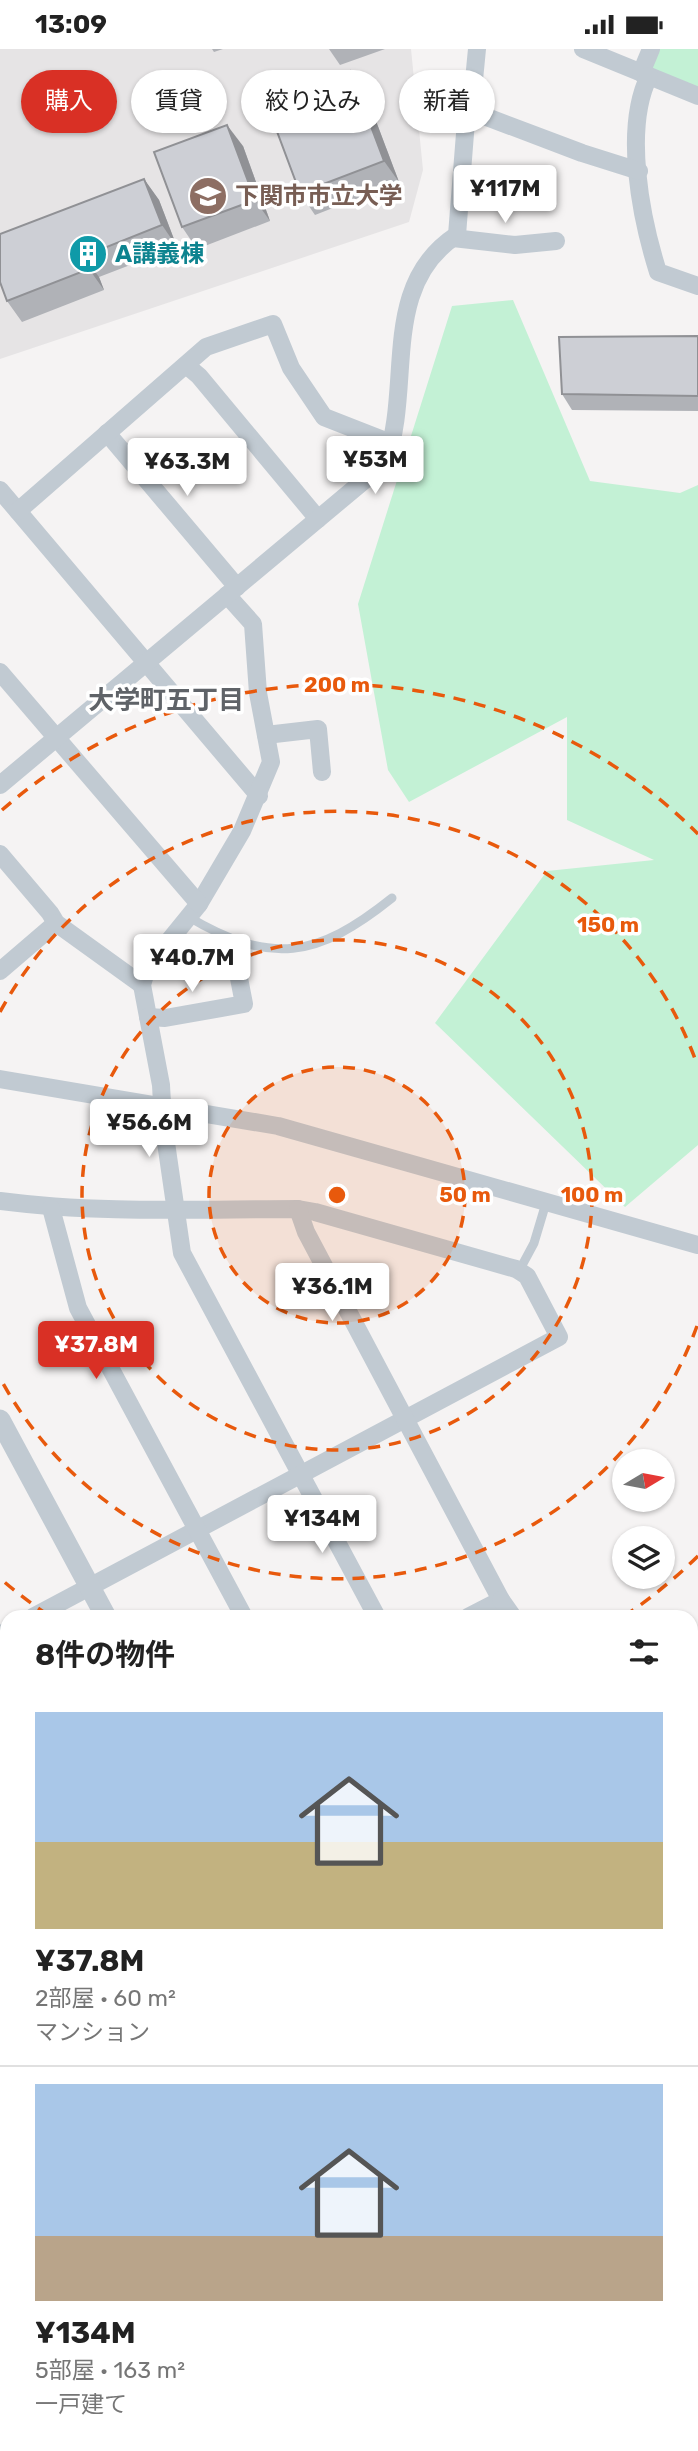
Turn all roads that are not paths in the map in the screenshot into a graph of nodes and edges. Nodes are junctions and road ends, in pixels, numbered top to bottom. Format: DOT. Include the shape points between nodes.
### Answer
graph roads {
  1 [pos="477,49"];
  2 [pos="583,49"];
  3 [pos="651,49"];
  4 [pos="475,70"];
  5 [pos="645,75"];
  6 [pos="698,96"];
  7 [pos="495,120"];
  8 [pos="465,133"];
  9 [pos="639,171"];
  10 [pos="453,238"];
  11 [pos="556,241"];
  12 [pos="698,286"];
  13 [pos="186,365"];
  14 [pos="107,433"];
  15 [pos="393,444"];
  16 [pos="0,490"];
  17 [pos="18,511"];
  18 [pos="317,519"];
  19 [pos="232,591"];
  20 [pos="147,663"];
  21 [pos="0,672"];
  22 [pos="266,735"];
  23 [pos="57,737"];
  24 [pos="322,772"];
  25 [pos="0,785"];
  26 [pos="259,796"];
  27 [pos="0,854"];
  28 [pos="392,898"];
  29 [pos="193,910"];
  30 [pos="56,923"];
  31 [pos="0,971"];
  32 [pos="238,973"];
  33 [pos="142,985"];
  34 [pos="148,1017"];
  35 [pos="0,1079"];
  36 [pos="162,1105"];
  37 [pos="0,1201"];
  38 [pos="546,1203"];
  39 [pos="51,1208"];
  40 [pos="176,1209"];
  41 [pos="298,1209"];
  42 [pos="698,1245"];
  43 [pos="519,1271"];
  44 [pos="405,1419"];
  45 [pos="0,1420"];
  46 [pos="301,1475"];
  47 [pos="198,1531"];
  48 [pos="90,1588"];
  49 [pos="501,1600"];
  50 [pos="47,1610"];
  51 [pos="102,1610"];
  52 [pos="240,1610"];
  53 [pos="373,1610"];
  54 [pos="482,1610"];
  55 [pos="508,1610"];
  1 -- 4 [label="street"];
  2 -- 5 [label="street"];
  3 -- 5 [label="street"];
  5 -- 6 [label="street"];
  5 -- 9 [label="street" via="637,119"];
  7 -- 9 [label="street"];
  8 -- 10 [label="street" via="457,235"];
  9 -- 12 [label="street" via="658,272"];
  10 -- 11 [label="street" via="515,245"];
  10 -- 15 [label="street" via="411,292"];
  13 -- 14 [label="street"];
  13 -- 15 [label="street" via="205,347 273,324 291,368 324,417"];
  13 -- 18 [label="street"];
  14 -- 17 [label="street"];
  14 -- 19 [label="street"];
  15 -- 18 [label="street" via="385,463"];
  16 -- 17 [label="street"];
  17 -- 20 [label="street"];
  18 -- 19 [label="street"];
  19 -- 20 [label="street"];
  19 -- 22 [label="street" via="253,624"];
  20 -- 23 [label="street"];
  20 -- 26 [label="street"];
  21 -- 23 [label="street"];
  22 -- 24 [label="street" via="318,729"];
  22 -- 26 [label="street" via="271,762"];
  23 -- 25 [label="street"];
  23 -- 29 [label="street"];
  26 -- 29 [label="street"];
  27 -- 30 [label="street"];
  28 -- 29 [label="lane" via="362,922 294,950 240,941 205,927"];
  29 -- 33 [label="street" via="147,968"];
  30 -- 31 [label="street"];
  30 -- 33 [label="street"];
  32 -- 34 [label="street" via="244,1004 165,1019"];
  33 -- 34 [label="street"];
  34 -- 36 [label="street"];
  35 -- 36 [label="street"];
  36 -- 38 [label="street" via="278,1126"];
  36 -- 40 [label="street"];
  37 -- 39 [label="street"];
  38 -- 42 [label="street"];
  38 -- 43 [label="lane" via="534,1243"];
  39 -- 40 [label="street"];
  39 -- 47 [label="street" via="78,1308"];
  40 -- 41 [label="street"];
  40 -- 46 [label="street" via="182,1253"];
  41 -- 43 [label="street"];
  41 -- 44 [label="street" via="306,1233"];
  43 -- 44 [label="street" via="527,1276 559,1337"];
  44 -- 46 [label="street"];
  44 -- 49 [label="street"];
  45 -- 48 [label="street"];
  46 -- 47 [label="street"];
  46 -- 53 [label="street"];
  47 -- 48 [label="street"];
  47 -- 52 [label="street"];
  48 -- 50 [label="street"];
  48 -- 51 [label="street"];
  49 -- 54 [label="street"];
  49 -- 55 [label="street"];
}
